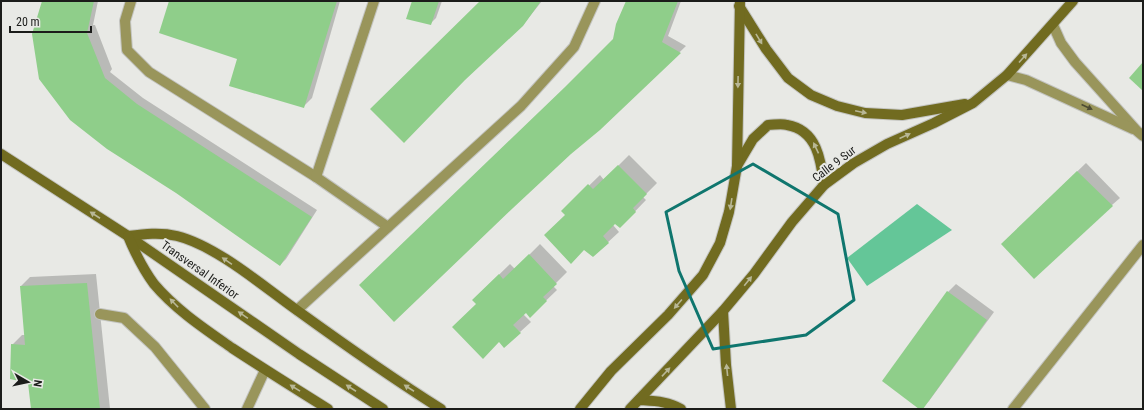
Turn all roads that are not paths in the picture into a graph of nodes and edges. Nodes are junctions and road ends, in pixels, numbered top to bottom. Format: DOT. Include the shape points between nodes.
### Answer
graph roads {
  1 [pos="131,1"];
  2 [pos="374,1"];
  3 [pos="595,1"];
  4 [pos="1073,1"];
  5 [pos="740,3"];
  6 [pos="1053,25"];
  7 [pos="1007,75"];
  8 [pos="973,103"];
  9 [pos="1140,133"];
  10 [pos="1,154"];
  11 [pos="737,166"];
  12 [pos="316,177"];
  13 [pos="824,185"];
  14 [pos="388,227"];
  15 [pos="128,236"];
  16 [pos="1143,245"];
  17 [pos="297,310"];
  18 [pos="723,311"];
  19 [pos="100,314"];
  20 [pos="265,370"];
  21 [pos="639,400"];
  22 [pos="205,409"];
  23 [pos="247,409"];
  24 [pos="328,409"];
  25 [pos="383,409"];
  26 [pos="441,409"];
  27 [pos="580,409"];
  28 [pos="630,409"];
  29 [pos="681,409"];
  30 [pos="731,409"];
  31 [pos="1013,409"];
  1 -- 12 [label="lane" via="125,21 127,50 149,72"];
  2 -- 12 [label="lane"];
  3 -- 14 [label="lane" via="574,47 526,100"];
  4 -- 6 [label="main road, Calle 9 Sur"];
  5 -- 8 [label="main road, one-way" via="766,49 788,78 811,95 837,106 865,113 902,114"];
  5 -- 11 [label="main road, one-way"];
  7 -- 6 [label="main road, Calle 9 Sur, one-way"];
  6 -- 9 [label="lane" via="1075,62"];
  7 -- 8 [label="main road, Calle 9 Sur"];
  7 -- 9 [label="lane, one-way" via="1026,80"];
  13 -- 8 [label="main road, Calle 9 Sur, one-way" via="854,163 887,144"];
  15 -- 10 [label="main road, Transversal Inferior, one-way"];
  13 -- 11 [label="main road, one-way" via="821,162 815,144 804,132 787,124 768,125 753,139"];
  11 -- 27 [label="main road, one-way" via="729,212 720,243 703,274 668,315 611,371"];
  12 -- 14 [label="lane"];
  18 -- 13 [label="main road, Calle 9 Sur, one-way"];
  14 -- 17 [label="lane"];
  17 -- 15 [label="main road, one-way" via="230,262 200,245 177,236 152,233"];
  20 -- 15 [label="main road, one-way" via="203,329 179,309 155,284 138,260"];
  25 -- 15 [label="main road, Transversal Inferior, one-way"];
  16 -- 31 [label="lane"];
  26 -- 17 [label="main road, one-way" via="374,366"];
  21 -- 18 [label="main road, Calle 9 Sur, one-way"];
  30 -- 18 [label="main road, one-way"];
  19 -- 22 [label="lane" via="124,318 155,347"];
  20 -- 23 [label="lane"];
  24 -- 20 [label="main road, one-way"];
  21 -- 28 [label="main road, Calle 9 Sur"];
  21 -- 29 [label="main road" via="660,401"];
}
